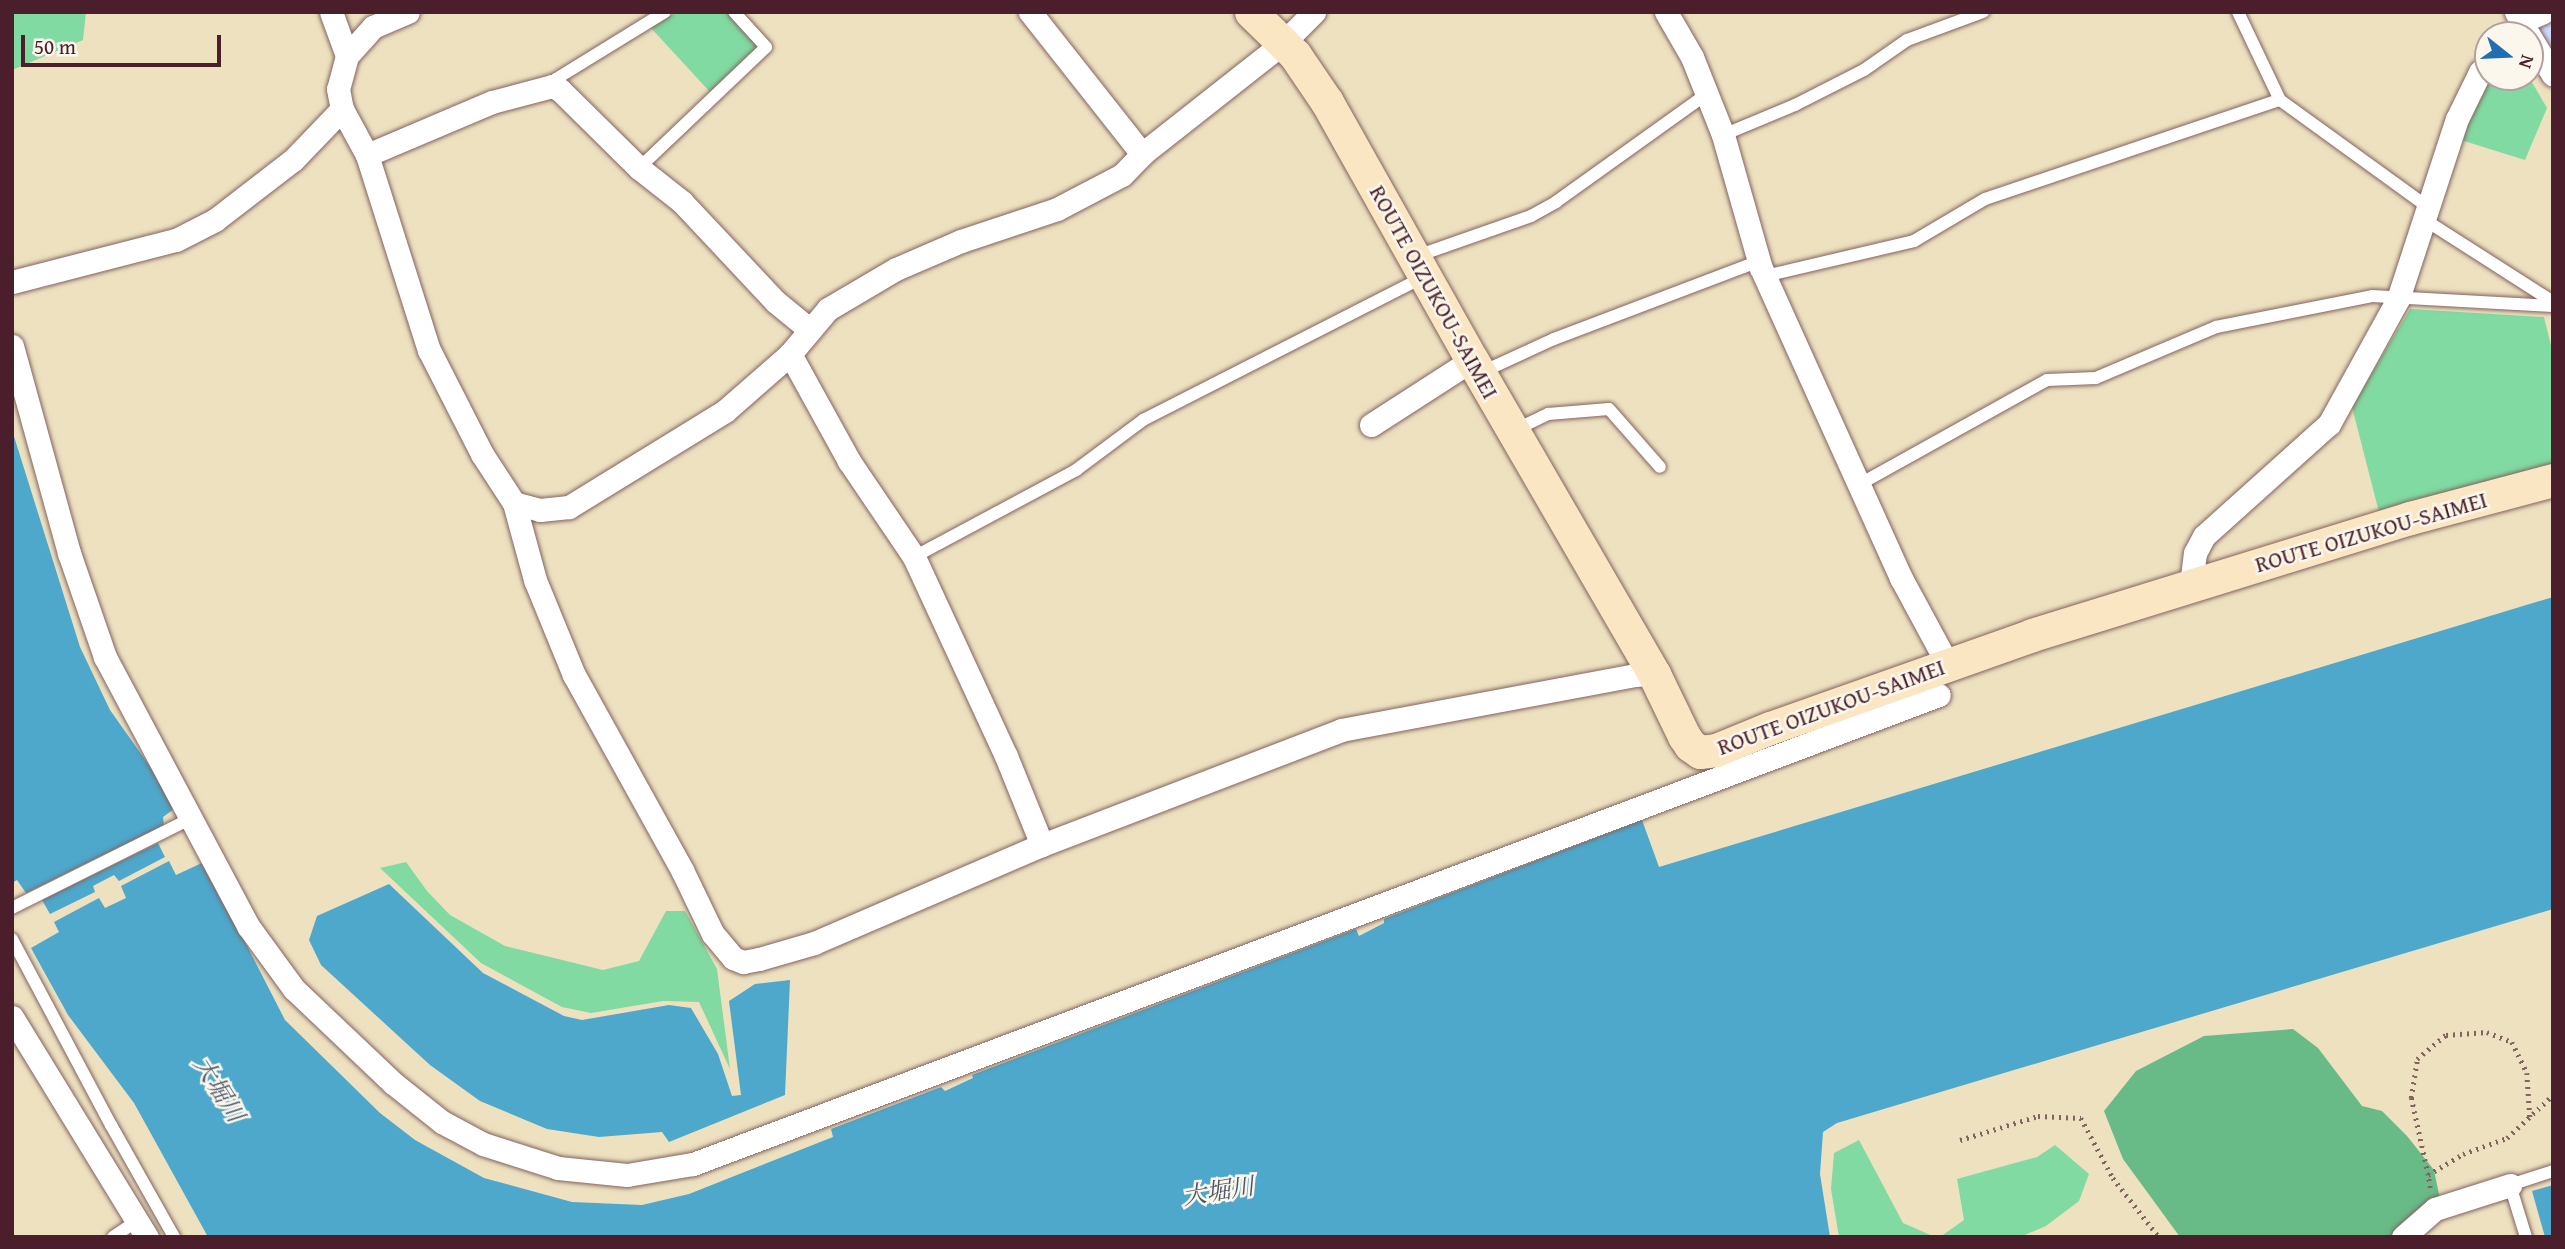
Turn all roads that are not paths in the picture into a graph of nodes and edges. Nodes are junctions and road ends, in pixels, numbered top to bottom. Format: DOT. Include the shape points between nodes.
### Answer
graph roads {
  1 [pos="331,12"];
  2 [pos="408,12"];
  3 [pos="666,12"];
  4 [pos="734,12"];
  5 [pos="1030,12"];
  6 [pos="1251,12"];
  7 [pos="1314,12"];
  8 [pos="1666,12"];
  9 [pos="1983,12"];
  10 [pos="2238,12"];
  11 [pos="1962,16"];
  12 [pos="1283,43"];
  13 [pos="347,56"];
  14 [pos="2474,84"];
  15 [pos="552,86"];
  16 [pos="1707,94"];
  17 [pos="2280,100"];
  18 [pos="342,109"];
  19 [pos="1723,135"];
  20 [pos="1142,154"];
  21 [pos="368,155"];
  22 [pos="639,168"];
  23 [pos="2427,214"];
  24 [pos="1420,267"];
  25 [pos="1762,269"];
  26 [pos="12,282"];
  27 [pos="2398,299"];
  28 [pos="2553,304"];
  29 [pos="808,329"];
  30 [pos="12,346"];
  31 [pos="790,354"];
  32 [pos="1475,367"];
  33 [pos="1371,425"];
  34 [pos="1513,431"];
  35 [pos="1660,467"];
  36 [pos="2553,480"];
  37 [pos="1860,484"];
  38 [pos="514,503"];
  39 [pos="914,557"];
  40 [pos="2191,585"];
  41 [pos="1654,674"];
  42 [pos="1943,679"];
  43 [pos="192,818"];
  44 [pos="1042,845"];
  45 [pos="12,908"];
  46 [pos="12,939"];
  47 [pos="12,1017"];
  48 [pos="2553,1171"];
  49 [pos="2510,1185"];
  50 [pos="142,1228"];
  51 [pos="113,1237"];
  52 [pos="174,1237"];
  53 [pos="2403,1237"];
  54 [pos="2526,1237"];
  1 -- 13 [label="street"];
  2 -- 13 [label="street" via="373,27"];
  3 -- 15 [label="lane" via="556,79"];
  4 -- 22 [label="lane" via="766,47"];
  5 -- 20 [label="street"];
  6 -- 12 [label="main road, ROUTE OIZUKOU-SAIMEI"];
  7 -- 12 [label="street"];
  8 -- 16 [label="street"];
  9 -- 11 [label="lane"];
  10 -- 17 [label="lane"];
  11 -- 19 [label="lane" via="1908,40 1864,70 1796,105"];
  12 -- 20 [label="street"];
  12 -- 24 [label="main road, ROUTE OIZUKOU-SAIMEI" via="1327,102"];
  13 -- 18 [label="street" via="338,89"];
  14 -- 23 [label="street" via="2457,119"];
  15 -- 21 [label="street" via="492,102"];
  15 -- 22 [label="street"];
  16 -- 19 [label="street"];
  16 -- 24 [label="lane" via="1556,202"];
  17 -- 23 [label="lane"];
  17 -- 25 [label="lane" via="1985,199 1914,241"];
  18 -- 21 [label="street"];
  18 -- 26 [label="street" via="293,160 215,220 176,240"];
  19 -- 25 [label="street"];
  20 -- 29 [label="street" via="1122,175 1082,197 896,269 828,309"];
  21 -- 38 [label="street" via="429,350 482,454"];
  22 -- 29 [label="street" via="681,202 776,302"];
  23 -- 27 [label="street"];
  23 -- 28 [label="lane"];
  24 -- 32 [label="main road, ROUTE OIZUKOU-SAIMEI"];
  24 -- 39 [label="lane" via="1143,420 1076,470"];
  25 -- 32 [label="lane"];
  25 -- 37 [label="street"];
  27 -- 28 [label="lane"];
  27 -- 37 [label="lane" via="2372,296 2216,327 2096,378 2047,380"];
  27 -- 40 [label="street" via="2329,424 2204,536 2195,553"];
  29 -- 31 [label="street"];
  30 -- 43 [label="street" via="69,553 105,657"];
  31 -- 38 [label="street" via="725,411 569,507 540,510"];
  31 -- 39 [label="street" via="849,461"];
  32 -- 33 [label="street"];
  32 -- 34 [label="main road, ROUTE OIZUKOU-SAIMEI"];
  34 -- 35 [label="lane" via="1548,414 1609,409"];
  34 -- 41 [label="main road, ROUTE OIZUKOU-SAIMEI"];
  36 -- 40 [label="main road, ROUTE OIZUKOU-SAIMEI"];
  37 -- 42 [label="street"];
  38 -- 44 [label="street" via="535,580 574,675 713,934 733,958 743,962 814,943"];
  39 -- 44 [label="street"];
  40 -- 42 [label="main road, ROUTE OIZUKOU-SAIMEI"];
  41 -- 42 [label="main road, ROUTE OIZUKOU-SAIMEI" via="1690,745 1708,752"];
  41 -- 44 [label="street" via="1341,730"];
  42 -- 43 [label="street" via="851,1107 693,1164 638,1175 580,1171 523,1159 442,1122 294,989 248,926"];
  43 -- 45 [label="lane"];
  46 -- 52 [label="lane"];
  47 -- 50 [label="street"];
  48 -- 49 [label="lane"];
  49 -- 53 [label="street" via="2435,1209"];
  49 -- 54 [label="lane"];
  50 -- 51 [label="lane"];
}
